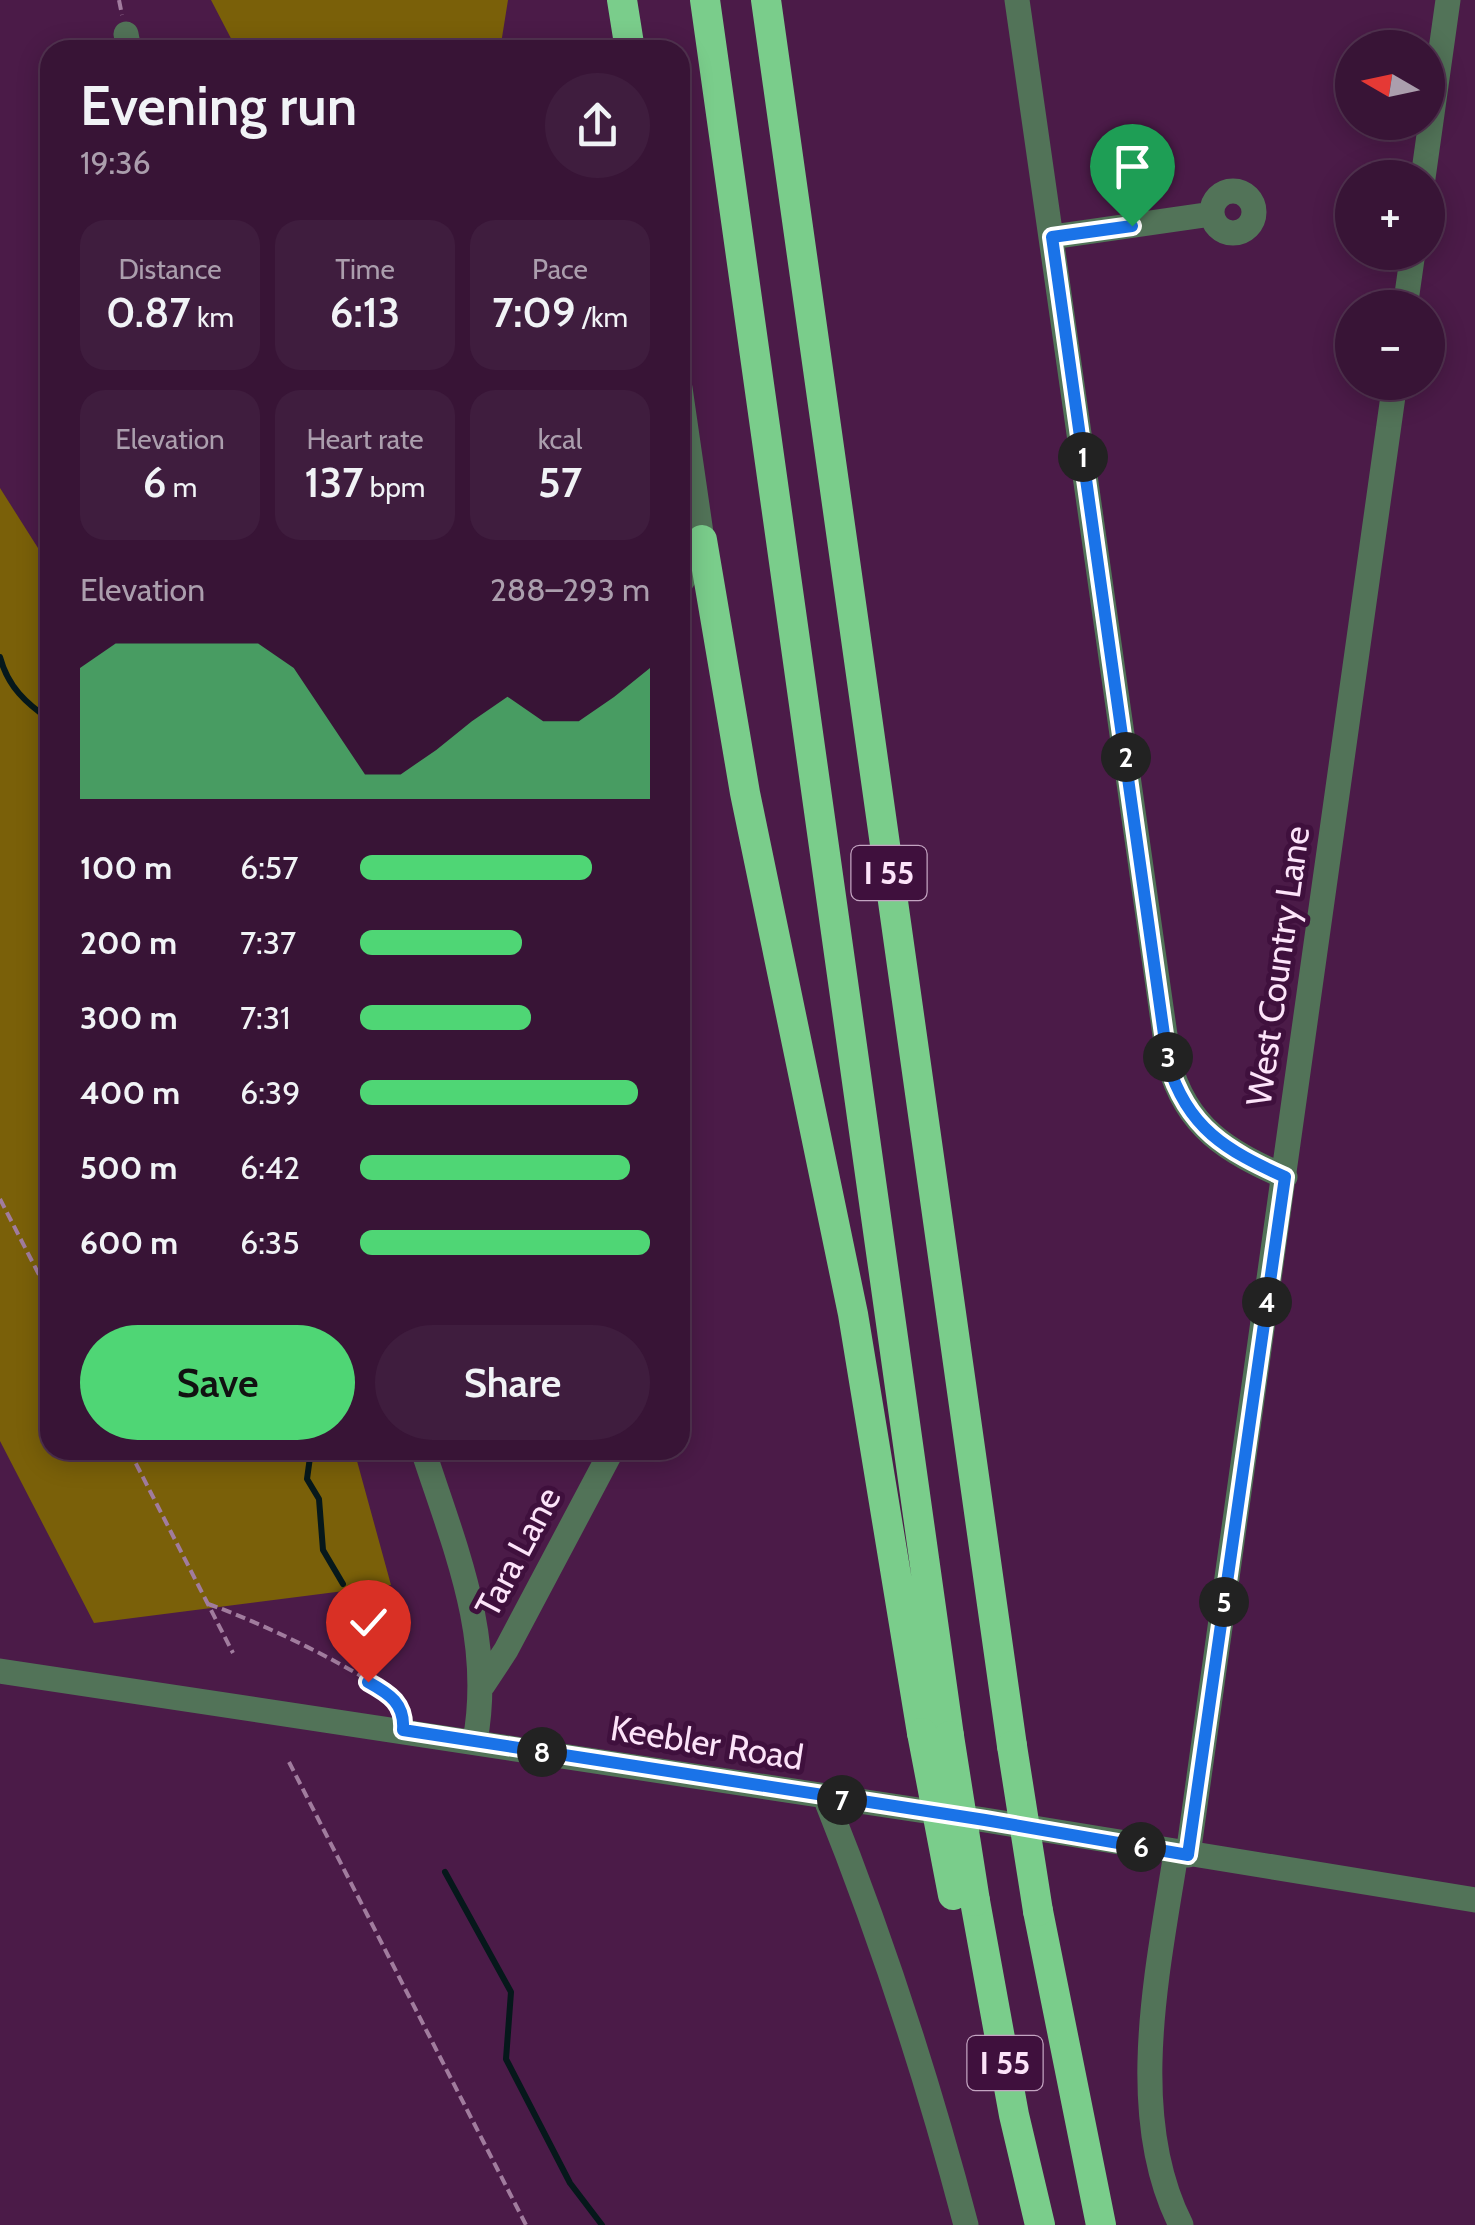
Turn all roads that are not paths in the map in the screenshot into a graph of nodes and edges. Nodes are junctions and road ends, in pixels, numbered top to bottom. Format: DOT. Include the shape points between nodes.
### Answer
graph roads {
  1 [pos="622,0"];
  2 [pos="705,0"];
  3 [pos="766,0"];
  4 [pos="1017,0"];
  5 [pos="1448,0"];
  6 [pos="628,40"];
  7 [pos="1426,160"];
  8 [pos="1212,214"];
  9 [pos="1052,237"];
  10 [pos="1392,400"];
  11 [pos="690,457"];
  12 [pos="702,540"];
  13 [pos="690,564"];
  14 [pos="1285,1177"];
  15 [pos="426,1460"];
  16 [pos="607,1460"];
  17 [pos="0,1671"];
  18 [pos="483,1685"];
  19 [pos="936,1735"];
  20 [pos="476,1742"];
  21 [pos="825,1797"];
  22 [pos="1182,1854"];
  23 [pos="1475,1900"];
  24 [pos="966,2225"];
  25 [pos="1040,2225"];
  26 [pos="1101,2225"];
  27 [pos="1182,2225"];
  1 -- 6 [label="highway"];
  2 -- 19 [label="highway, I 55"];
  3 -- 26 [label="highway, I 55, bridge" via="1012,1746"];
  4 -- 9 [label="street"];
  5 -- 7 [label="street"];
  8 -- 9 [label="street"];
  9 -- 14 [label="street" via="1168,1063 1210,1137"];
  10 -- 14 [label="street, West Country Lane"];
  11 -- 12 [label="street"];
  12 -- 13 [label="street"];
  12 -- 19 [label="highway" via="745,793"];
  14 -- 22 [label="street, West Country Lane"];
  15 -- 18 [label="street, Tara Lane" via="466,1575"];
  16 -- 18 [label="street, Tara Lane"];
  17 -- 20 [label="street, Keebler Road"];
  18 -- 20 [label="street, Tara Lane"];
  19 -- 25 [label="highway, I 55, bridge" via="964,1898 986,1962"];
  20 -- 21 [label="street, Keebler Road"];
  21 -- 22 [label="street, Keebler Road"];
  21 -- 24 [label="street" via="910,2034"];
  22 -- 23 [label="street, Keebler Road"];
  22 -- 27 [label="street, West Country Lane" via="1159,1962 1150,2057 1156,2144"];
}
